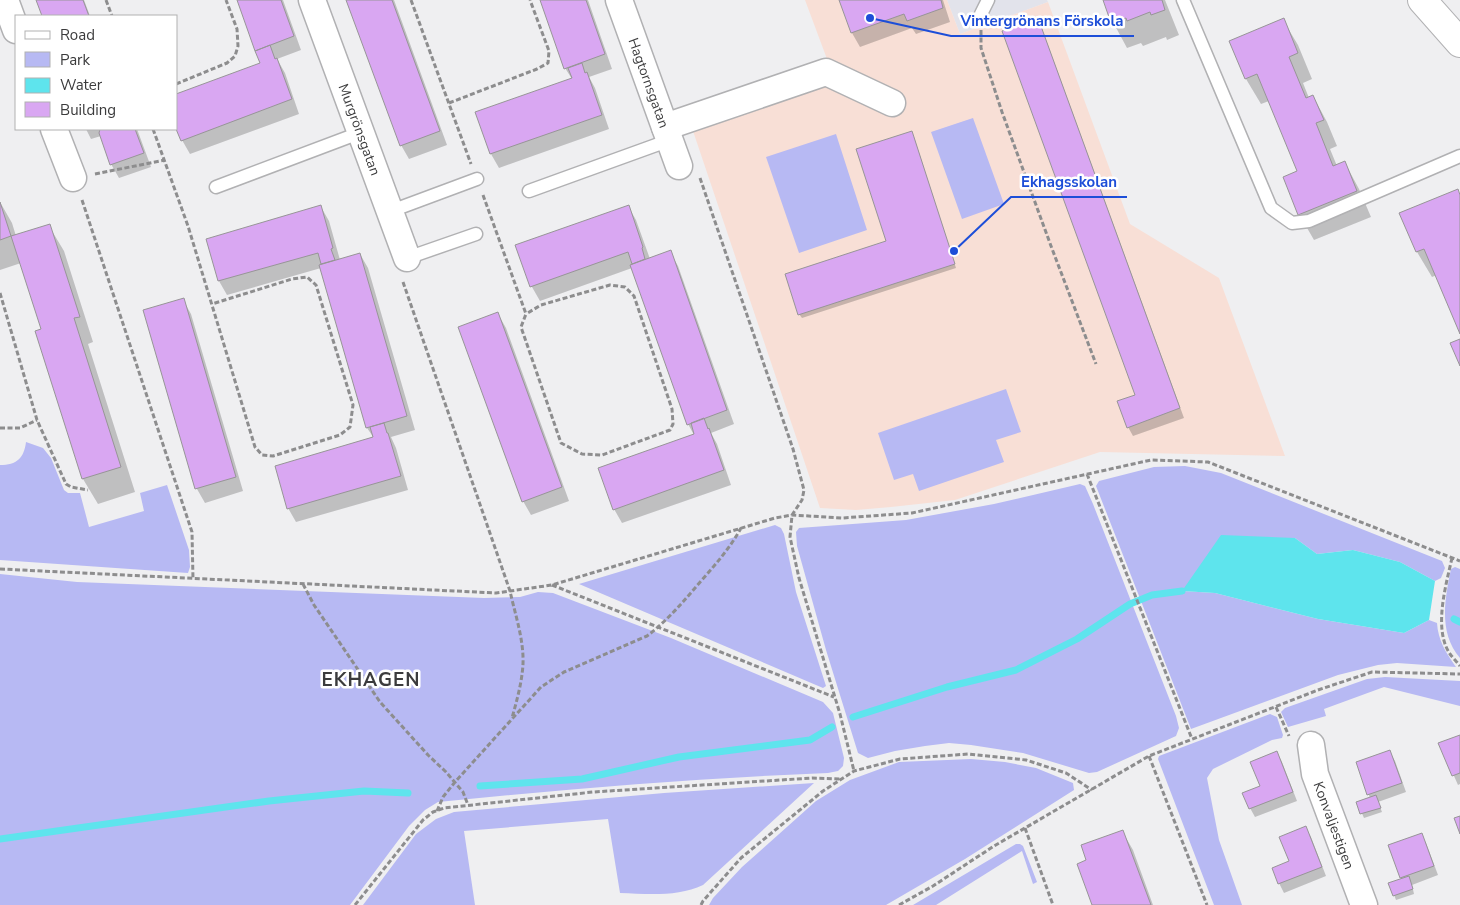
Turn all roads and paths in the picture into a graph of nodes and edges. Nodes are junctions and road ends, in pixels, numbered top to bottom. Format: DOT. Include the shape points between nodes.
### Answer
graph roads {
  1 [pos="4,0"];
  2 [pos="106,0"];
  3 [pos="226,0"];
  4 [pos="312,0"];
  5 [pos="411,0"];
  6 [pos="530,0"];
  7 [pos="619,0"];
  8 [pos="988,0"];
  9 [pos="1183,0"];
  10 [pos="1422,0"];
  11 [pos="981,14"];
  12 [pos="112,15"];
  13 [pos="15,28"];
  14 [pos="1460,43"];
  15 [pos="178,83"];
  16 [pos="449,103"];
  17 [pos="892,103"];
  18 [pos="54,130"];
  19 [pos="153,130"];
  20 [pos="362,132"];
  21 [pos="668,134"];
  22 [pos="1460,156"];
  23 [pos="164,160"];
  24 [pos="679,166"];
  25 [pos="73,178"];
  26 [pos="477,179"];
  27 [pos="702,184"];
  28 [pos="216,187"];
  29 [pos="529,191"];
  30 [pos="391,211"];
  31 [pos="476,234"];
  32 [pos="408,258"];
  33 [pos="0,293"];
  34 [pos="212,304"];
  35 [pos="526,314"];
  36 [pos="1096,364"];
  37 [pos="37,420"];
  38 [pos="0,428"];
  39 [pos="1086,474"];
  40 [pos="88,490"];
  41 [pos="792,515"];
  42 [pos="741,528"];
  43 [pos="1452,558"];
  44 [pos="1460,561"];
  45 [pos="0,569"];
  46 [pos="193,579"];
  47 [pos="302,584"];
  48 [pos="552,585"];
  49 [pos="510,591"];
  50 [pos="659,627"];
  51 [pos="1460,666"];
  52 [pos="1460,674"];
  53 [pos="835,698"];
  54 [pos="512,718"];
  55 [pos="1192,739"];
  56 [pos="1311,745"];
  57 [pos="1149,756"];
  58 [pos="854,771"];
  59 [pos="842,778"];
  60 [pos="455,782"];
  61 [pos="1092,790"];
  62 [pos="468,805"];
  63 [pos="437,811"];
  64 [pos="1025,828"];
  65 [pos="355,905"];
  66 [pos="701,905"];
  67 [pos="899,905"];
  68 [pos="1053,905"];
  69 [pos="1207,905"];
  70 [pos="1364,905"];
  1 -- 13 [label="street"];
  2 -- 12 [label="path"];
  3 -- 15 [label="path" via="237,30 238,46 234,56 227,63"];
  4 -- 20 [label="street, Murgrönsgatan"];
  5 -- 16 [label="path"];
  6 -- 16 [label="path" via="549,51 548,63"];
  7 -- 21 [label="street, Hagtornsgatan"];
  8 -- 11 [label="lane"];
  9 -- 22 [label="lane" via="1271,208 1292,222 1309,221"];
  10 -- 14 [label="street"];
  11 -- 36 [label="path" via="981,48"];
  16 -- 26 [label="path"];
  17 -- 21 [label="street" via="826,72"];
  18 -- 25 [label="street"];
  19 -- 23 [label="path"];
  20 -- 28 [label="lane"];
  20 -- 30 [label="street, Murgrönsgatan"];
  21 -- 24 [label="street, Hagtornsgatan"];
  21 -- 29 [label="lane"];
  23 -- 25 [label="path"];
  23 -- 34 [label="path"];
  25 -- 46 [label="path" via="192,532"];
  26 -- 30 [label="lane"];
  26 -- 35 [label="path"];
  27 -- 41 [label="path" via="793,449 804,490 802,500"];
  30 -- 32 [label="street, Murgrönsgatan"];
  31 -- 32 [label="lane"];
  32 -- 49 [label="path" via="397,264"];
  33 -- 37 [label="path"];
  34 -- 34 [label="path" via="254,447 262,455 273,456 340,435 350,427 353,405 316,285 307,277 292,279"];
  35 -- 35 [label="path" via="521,327 561,443 582,454 602,455 670,430 672,410 634,296 625,288 610,285 541,305"];
  37 -- 38 [label="path" via="20,428"];
  37 -- 40 [label="path" via="66,484"];
  39 -- 41 [label="path" via="912,513 842,518"];
  39 -- 43 [label="path" via="1151,460 1208,462"];
  39 -- 55 [label="path"];
  41 -- 42 [label="path"];
  41 -- 53 [label="path" via="790,536 799,578"];
  42 -- 48 [label="path"];
  42 -- 50 [label="path" via="721,558"];
  43 -- 44 [label="path"];
  43 -- 51 [label="path" via="1441,630 1449,653"];
  45 -- 46 [label="path"];
  46 -- 47 [label="path"];
  47 -- 49 [label="path"];
  47 -- 60 [label="path" via="380,702"];
  48 -- 49 [label="path"];
  48 -- 50 [label="path"];
  49 -- 54 [label="path" via="524,663"];
  50 -- 53 [label="path"];
  50 -- 54 [label="path" via="647,636 564,672 540,687"];
  52 -- 55 [label="path" via="1372,672"];
  53 -- 58 [label="path"];
  54 -- 60 [label="path"];
  55 -- 57 [label="path"];
  56 -- 70 [label="street, Konvaljestigen" via="1316,774"];
  57 -- 61 [label="path"];
  57 -- 69 [label="path"];
  58 -- 59 [label="path"];
  58 -- 61 [label="path" via="900,759 968,754 1026,760 1066,773"];
  59 -- 62 [label="path" via="593,792"];
  59 -- 66 [label="path" via="741,858"];
  60 -- 62 [label="path"];
  60 -- 63 [label="path"];
  61 -- 64 [label="path"];
  62 -- 63 [label="path"];
  63 -- 65 [label="path" via="423,820"];
  64 -- 67 [label="path"];
  64 -- 68 [label="path"];
}
